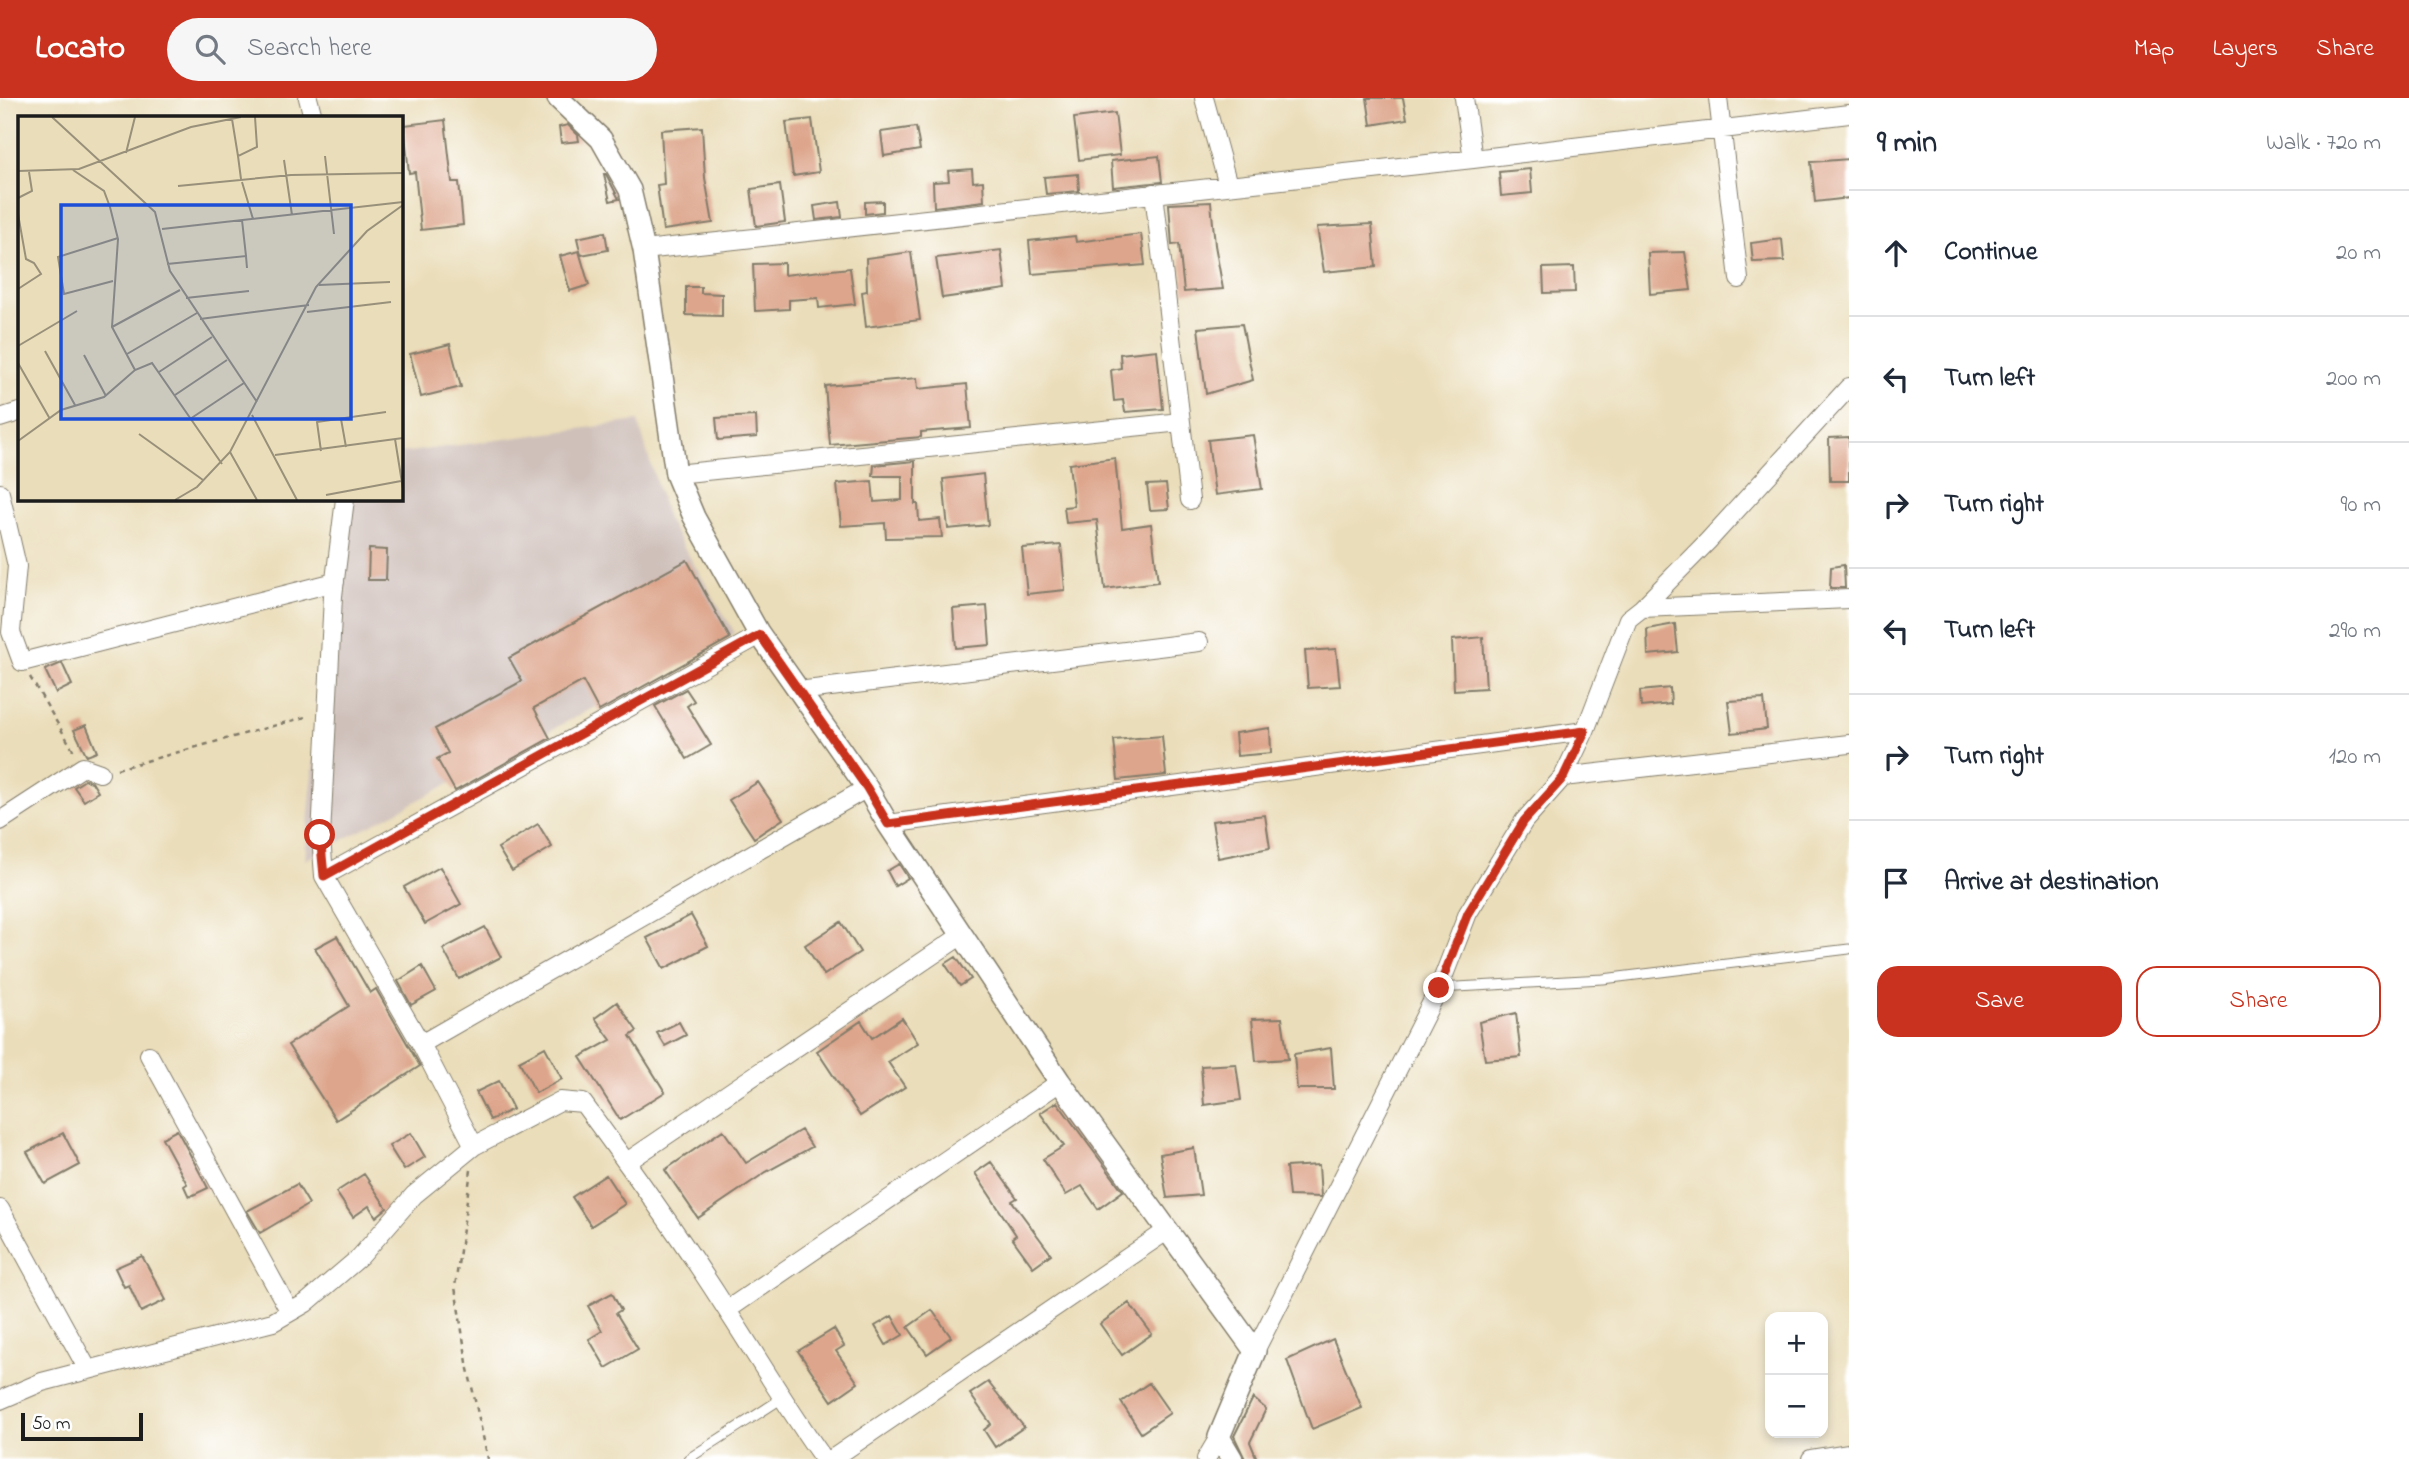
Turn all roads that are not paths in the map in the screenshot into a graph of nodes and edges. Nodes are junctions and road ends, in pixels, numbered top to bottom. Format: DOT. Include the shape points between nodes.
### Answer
graph roads {
  1 [pos="308,98"];
  2 [pos="558,98"];
  3 [pos="1204,98"];
  4 [pos="1464,98"];
  5 [pos="1718,98"];
  6 [pos="1849,114"];
  7 [pos="313,116"];
  8 [pos="1721,129"];
  9 [pos="1473,159"];
  10 [pos="1228,185"];
  11 [pos="1154,193"];
  12 [pos="644,250"];
  13 [pos="1739,279"];
  14 [pos="1849,387"];
  15 [pos="18,412"];
  16 [pos="0,418"];
  17 [pos="1181,422"];
  18 [pos="676,474"];
  19 [pos="1,497"];
  20 [pos="345,500"];
  21 [pos="1190,500"];
  22 [pos="335,582"];
  23 [pos="1849,599"];
  24 [pos="1642,608"];
  25 [pos="760,635"];
  26 [pos="1199,642"];
  27 [pos="798,691"];
  28 [pos="1585,731"];
  29 [pos="1849,744"];
  30 [pos="91,770"];
  31 [pos="1563,778"];
  32 [pos="867,788"];
  33 [pos="0,821"];
  34 [pos="888,824"];
  35 [pos="324,876"];
  36 [pos="962,935"];
  37 [pos="1849,949"];
  38 [pos="1439,988"];
  39 [pos="421,1044"];
  40 [pos="149,1055"];
  41 [pos="1060,1082"];
  42 [pos="474,1146"];
  43 [pos="626,1162"];
  44 [pos="0,1209"];
  45 [pos="1168,1230"];
  46 [pos="727,1310"];
  47 [pos="290,1312"];
  48 [pos="1255,1351"];
  49 [pos="88,1370"];
  50 [pos="781,1399"];
  51 [pos="0,1400"];
  52 [pos="1219,1437"];
  53 [pos="1849,1453"];
  54 [pos="688,1459"];
  55 [pos="824,1459"];
  56 [pos="832,1459"];
  57 [pos="1206,1459"];
  58 [pos="1232,1459"];
  59 [pos="1811,1459"];
  1 -- 7 [label="street"];
  2 -- 12 [label="street" via="601,139 630,190"];
  3 -- 10 [label="street"];
  4 -- 9 [label="street"];
  5 -- 8 [label="street"];
  6 -- 8 [label="street"];
  8 -- 9 [label="street"];
  8 -- 13 [label="street"];
  9 -- 10 [label="street"];
  10 -- 11 [label="street"];
  11 -- 12 [label="street"];
  11 -- 17 [label="street"];
  12 -- 18 [label="street"];
  14 -- 24 [label="street"];
  15 -- 16 [label="street"];
  17 -- 18 [label="street"];
  17 -- 21 [label="street"];
  18 -- 25 [label="street" via="694,517"];
  19 -- 22 [label="street" via="17,566 11,632 22,662"];
  20 -- 22 [label="street"];
  22 -- 35 [label="street" via="320,835"];
  23 -- 24 [label="street"];
  24 -- 28 [label="street" via="1628,619"];
  25 -- 27 [label="street"];
  25 -- 35 [label="street"];
  26 -- 27 [label="street"];
  27 -- 32 [label="street"];
  28 -- 31 [label="street"];
  28 -- 34 [label="street"];
  29 -- 31 [label="street"];
  30 -- 33 [label="street"];
  31 -- 38 [label="street" via="1524,821 1468,913"];
  32 -- 34 [label="street"];
  32 -- 39 [label="street"];
  34 -- 36 [label="street"];
  35 -- 39 [label="street"];
  36 -- 41 [label="street"];
  36 -- 43 [label="street"];
  37 -- 38 [label="lane" via="1603,979"];
  38 -- 48 [label="street"];
  39 -- 42 [label="street"];
  40 -- 47 [label="street"];
  41 -- 45 [label="street"];
  41 -- 46 [label="street"];
  42 -- 43 [label="street" via="561,1101 583,1103"];
  42 -- 47 [label="street" via="414,1195 360,1257"];
  43 -- 46 [label="street"];
  44 -- 49 [label="street"];
  45 -- 48 [label="street"];
  45 -- 56 [label="street"];
  46 -- 50 [label="street"];
  47 -- 49 [label="street" via="273,1322"];
  48 -- 52 [label="street"];
  49 -- 51 [label="street"];
  50 -- 54 [label="lane"];
  50 -- 55 [label="street"];
  52 -- 57 [label="street"];
  52 -- 58 [label="street"];
  53 -- 59 [label="street"];
}
